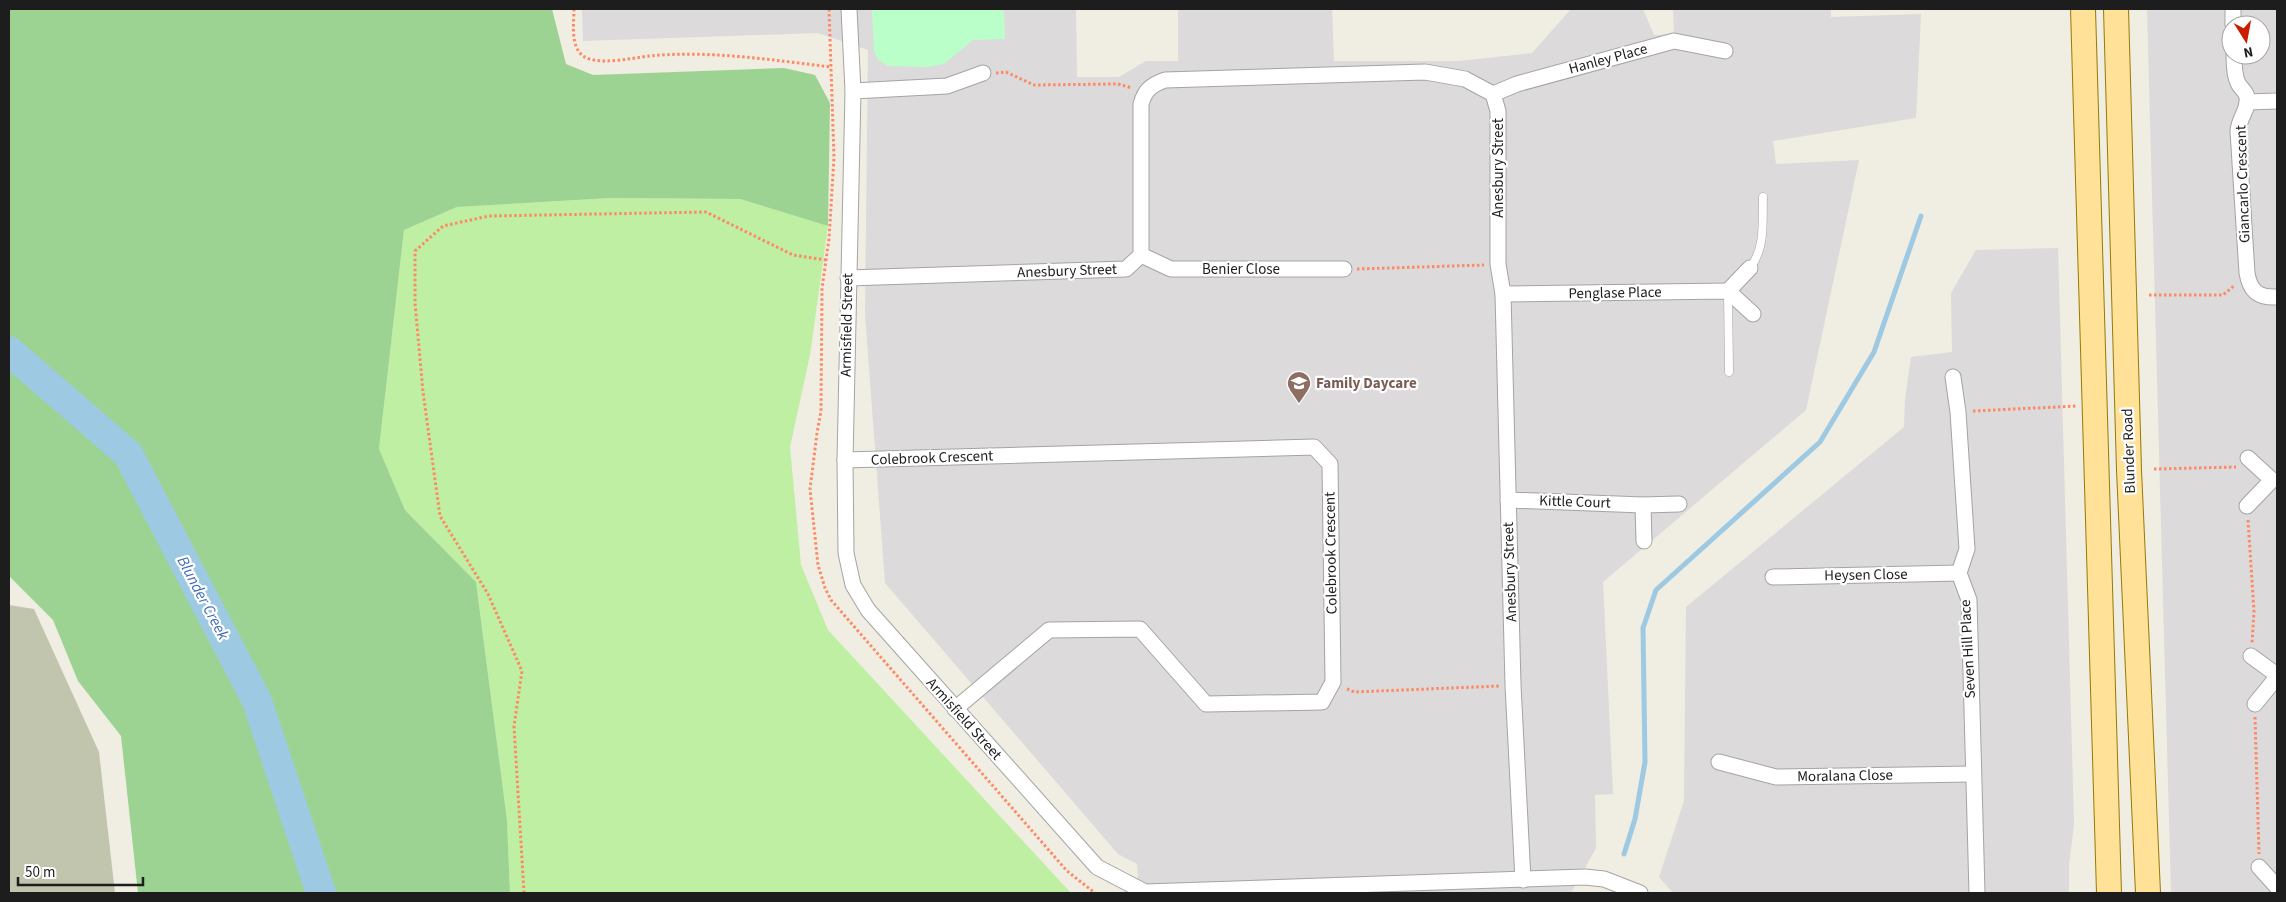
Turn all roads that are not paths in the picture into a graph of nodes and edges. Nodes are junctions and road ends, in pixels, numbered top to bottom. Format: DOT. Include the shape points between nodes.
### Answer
graph roads {
  1 [pos="849,9"];
  2 [pos="2082,9"];
  3 [pos="2116,9"];
  4 [pos="1725,51"];
  5 [pos="2234,65"];
  6 [pos="983,73"];
  7 [pos="854,91"];
  8 [pos="1493,94"];
  9 [pos="2277,101"];
  10 [pos="2247,102"];
  11 [pos="1763,197"];
  12 [pos="1142,254"];
  13 [pos="1750,268"];
  14 [pos="1344,269"];
  15 [pos="848,278"];
  16 [pos="1728,292"];
  17 [pos="1503,294"];
  18 [pos="2277,297"];
  19 [pos="1753,314"];
  20 [pos="1729,372"];
  21 [pos="1953,377"];
  22 [pos="844,460"];
  23 [pos="2246,464"];
  24 [pos="2274,480"];
  25 [pos="1508,500"];
  26 [pos="1679,504"];
  27 [pos="1643,505"];
  28 [pos="2247,506"];
  29 [pos="1644,541"];
  30 [pos="1960,573"];
  31 [pos="1772,577"];
  32 [pos="2251,656"];
  33 [pos="2277,676"];
  34 [pos="2255,704"];
  35 [pos="955,710"];
  36 [pos="1720,762"];
  37 [pos="1973,774"];
  38 [pos="2259,867"];
  39 [pos="1523,880"];
  40 [pos="2277,888"];
  41 [pos="1640,893"];
  42 [pos="1977,893"];
  43 [pos="2110,893"];
  44 [pos="2148,893"];
  45 [pos="2273,893"];
  1 -- 7 [label="street, Armisfield Street"];
  2 -- 43 [label="main road"];
  3 -- 44 [label="main road, Blunder Road" via="2129,450"];
  4 -- 8 [label="street, Hanley Place" via="1674,41 1517,84"];
  5 -- 10 [label="street"];
  6 -- 7 [label="street" via="947,86"];
  7 -- 15 [label="street, Armisfield Street"];
  8 -- 12 [label="street" via="1465,79 1426,72 1165,80 1153,84 1144,92 1141,104"];
  8 -- 17 [label="street, Anesbury Street" via="1498,111 1498,264"];
  9 -- 10 [label="street"];
  10 -- 18 [label="street, Giancarlo Crescent" via="2238,131 2247,273 2250,286 2257,292"];
  11 -- 13 [label="lane" via="1762,248"];
  12 -- 14 [label="street, Benier Close" via="1172,268"];
  12 -- 15 [label="street, Anesbury Street" via="1126,269"];
  13 -- 16 [label="street"];
  15 -- 22 [label="street, Armisfield Street"];
  16 -- 17 [label="street, Penglase Place"];
  16 -- 19 [label="street"];
  16 -- 20 [label="lane"];
  17 -- 25 [label="street, Anesbury Street"];
  21 -- 30 [label="street" via="1967,549"];
  22 -- 35 [label="street, Armisfield Street" via="846,553 853,586 868,610"];
  22 -- 35 [label="street, Colebrook Crescent" via="1314,447 1330,464 1333,682 1322,702 1206,704 1140,629 1049,630"];
  23 -- 24 [label="street"];
  24 -- 28 [label="street"];
  25 -- 27 [label="street, Kittle Court"];
  25 -- 39 [label="street, Anesbury Street"];
  26 -- 27 [label="street, Kittle Court"];
  27 -- 29 [label="street"];
  30 -- 31 [label="street, Heysen Close"];
  30 -- 37 [label="street, Seven Hill Place" via="1969,600"];
  32 -- 33 [label="street"];
  33 -- 34 [label="street"];
  35 -- 39 [label="street, Armisfield Street" via="1096,866 1145,892"];
  36 -- 37 [label="street, Moralana Close" via="1776,777"];
  37 -- 42 [label="street, Seven Hill Place"];
  38 -- 40 [label="street"];
  39 -- 41 [label="street, Armisfield Street" via="1585,877"];
  40 -- 45 [label="street"];
}
